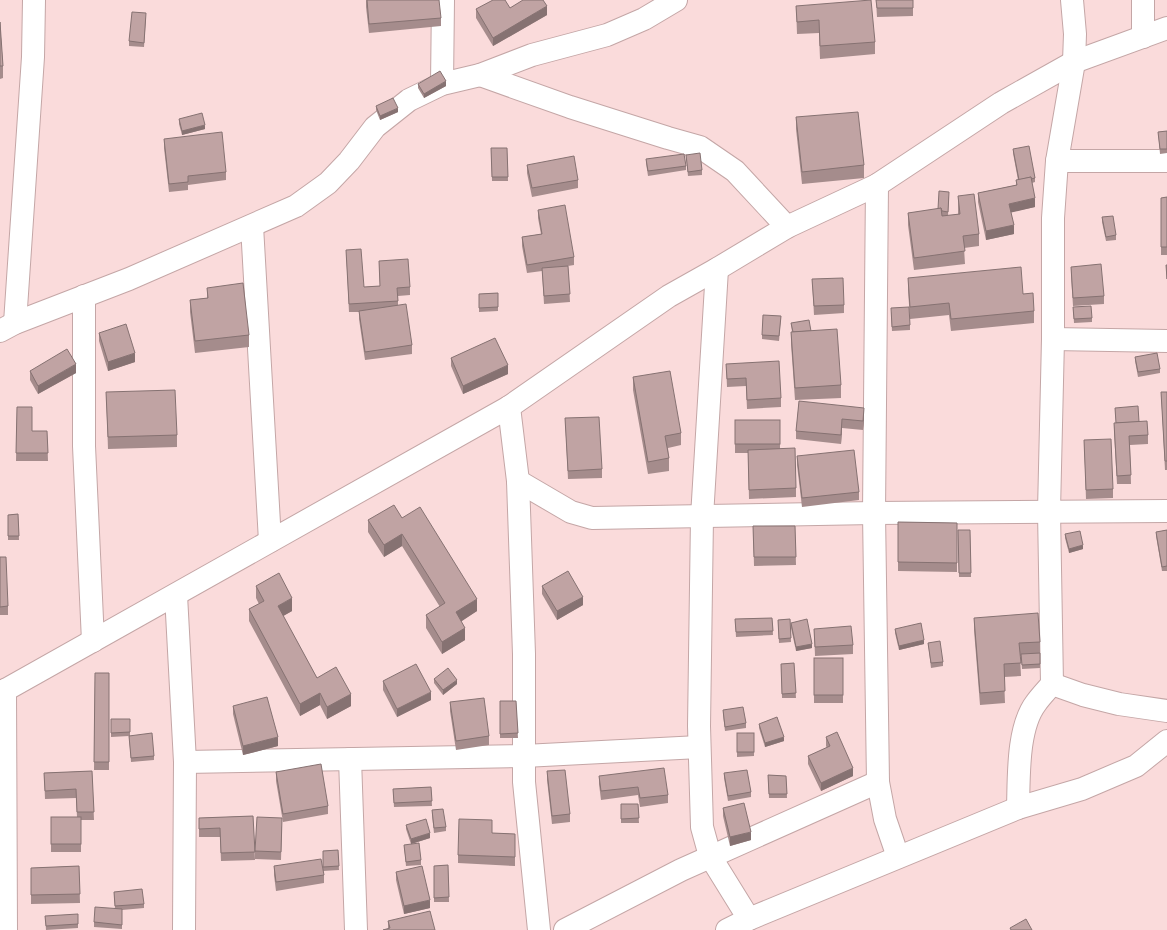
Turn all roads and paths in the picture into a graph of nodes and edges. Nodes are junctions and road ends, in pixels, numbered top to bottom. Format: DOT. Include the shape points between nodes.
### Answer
graph roads {
  1 [pos="34,0"];
  2 [pos="443,0"];
  3 [pos="676,0"];
  4 [pos="1072,0"];
  5 [pos="1143,0"];
  6 [pos="1167,28"];
  7 [pos="1143,37"];
  8 [pos="1074,62"];
  9 [pos="480,75"];
  10 [pos="442,84"];
  11 [pos="1057,161"];
  12 [pos="1167,161"];
  13 [pos="877,184"];
  14 [pos="252,226"];
  15 [pos="787,227"];
  16 [pos="717,269"];
  17 [pos="84,296"];
  18 [pos="7,327"];
  19 [pos="1053,339"];
  20 [pos="1167,341"];
  21 [pos="509,407"];
  22 [pos="518,481"];
  23 [pos="1049,511"];
  24 [pos="1167,511"];
  25 [pos="874,513"];
  26 [pos="702,517"];
  27 [pos="270,541"];
  28 [pos="176,595"];
  29 [pos="92,641"];
  30 [pos="1052,684"];
  31 [pos="3,691"];
  32 [pos="1167,711"];
  33 [pos="1167,741"];
  34 [pos="699,747"];
  35 [pos="524,756"];
  36 [pos="350,759"];
  37 [pos="185,762"];
  38 [pos="878,782"];
  39 [pos="1018,808"];
  40 [pos="710,856"];
  41 [pos="898,857"];
  42 [pos="749,919"];
  43 [pos="6,930"];
  44 [pos="184,930"];
  45 [pos="356,930"];
  46 [pos="539,930"];
  47 [pos="565,930"];
  48 [pos="727,930"];
  1 -- 18 [label="street" via="33,56"];
  2 -- 10 [label="street"];
  3 -- 9 [label="street" via="644,19 607,35 532,55"];
  4 -- 8 [label="street"];
  5 -- 7 [label="street"];
  6 -- 7 [label="street"];
  7 -- 8 [label="street"];
  8 -- 11 [label="street"];
  8 -- 13 [label="street" via="1002,103"];
  9 -- 10 [label="street"];
  9 -- 15 [label="street" via="700,147 735,171"];
  10 -- 14 [label="street" via="409,100 375,127 328,183 296,206"];
  11 -- 12 [label="street"];
  11 -- 19 [label="street" via="1053,218"];
  13 -- 15 [label="street"];
  13 -- 25 [label="street"];
  14 -- 17 [label="street"];
  14 -- 27 [label="street"];
  15 -- 16 [label="street"];
  16 -- 21 [label="street" via="669,296"];
  16 -- 26 [label="street"];
  17 -- 18 [label="street"];
  17 -- 29 [label="street" via="84,446"];
  19 -- 20 [label="street"];
  19 -- 23 [label="street"];
  21 -- 22 [label="street"];
  21 -- 27 [label="street"];
  22 -- 26 [label="street" via="571,512 592,518"];
  22 -- 35 [label="street" via="524,654"];
  23 -- 24 [label="street"];
  23 -- 25 [label="street"];
  23 -- 30 [label="street"];
  25 -- 26 [label="street"];
  25 -- 38 [label="street"];
  26 -- 34 [label="street"];
  27 -- 28 [label="street"];
  28 -- 29 [label="street"];
  28 -- 37 [label="street"];
  29 -- 31 [label="street"];
  30 -- 32 [label="street" via="1119,704"];
  30 -- 39 [label="street" via="1035,704 1025,725 1019,765"];
  31 -- 43 [label="street"];
  33 -- 39 [label="street" via="1136,766 1082,789"];
  34 -- 35 [label="street"];
  34 -- 40 [label="street" via="702,827"];
  35 -- 36 [label="street"];
  35 -- 46 [label="street" via="524,782"];
  36 -- 37 [label="street"];
  36 -- 45 [label="street"];
  37 -- 44 [label="street"];
  38 -- 40 [label="street"];
  38 -- 41 [label="street" via="885,819"];
  39 -- 41 [label="street"];
  40 -- 42 [label="street"];
  40 -- 47 [label="street"];
  41 -- 42 [label="street"];
  42 -- 48 [label="street"];
}
